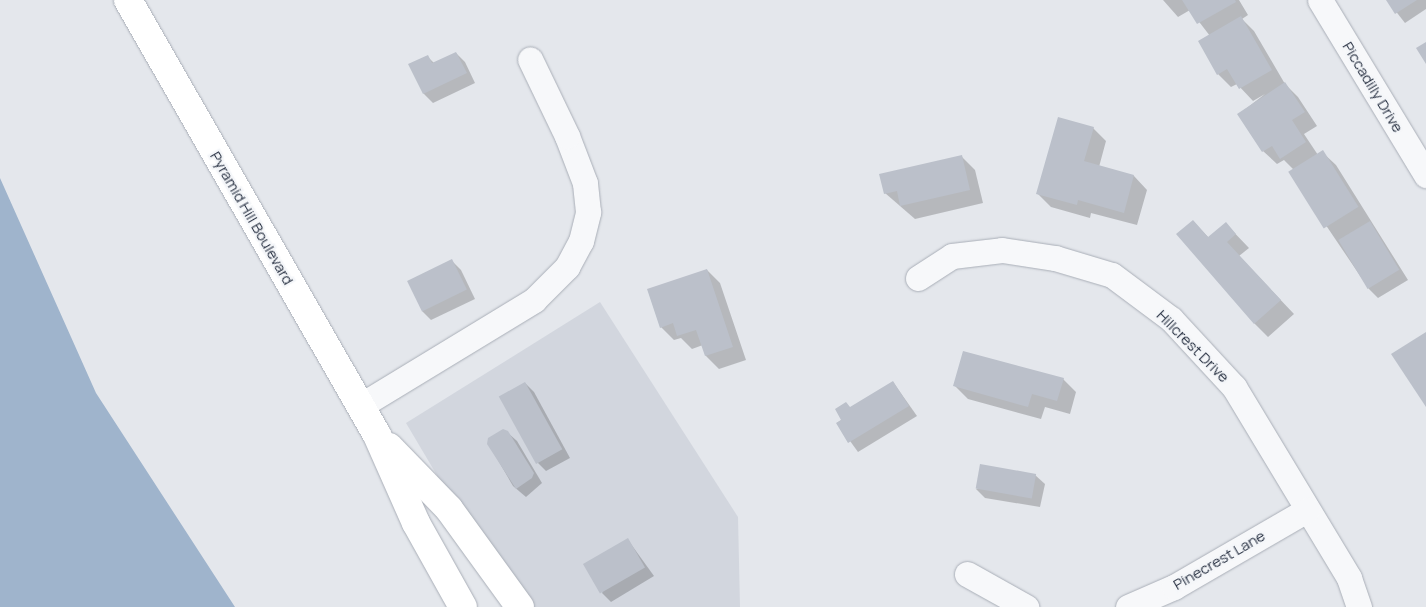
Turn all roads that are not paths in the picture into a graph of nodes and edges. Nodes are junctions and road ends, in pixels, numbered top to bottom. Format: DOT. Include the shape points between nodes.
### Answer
graph roads {
  1 [pos="128,0"];
  2 [pos="1320,0"];
  3 [pos="530,59"];
  4 [pos="1426,175"];
  5 [pos="918,278"];
  6 [pos="360,406"];
  7 [pos="377,435"];
  8 [pos="1307,510"];
  9 [pos="967,574"];
  10 [pos="463,607"];
  11 [pos="520,607"];
  12 [pos="1026,607"];
  13 [pos="1128,607"];
  14 [pos="1359,607"];
  1 -- 6 [label="main road, Pyramid Hill Boulevard"];
  2 -- 4 [label="street, Piccadilly Drive"];
  3 -- 6 [label="street" via="567,136 585,183 588,212 582,241 567,267 534,300"];
  5 -- 8 [label="street, Hillcrest Drive" via="952,256 1002,250 1055,258 1112,275 1171,319 1234,387"];
  6 -- 7 [label="main road, Pyramid Hill Boulevard"];
  7 -- 10 [label="main road, Pyramid Hill Boulevard" via="416,523"];
  7 -- 11 [label="main road, Pyramid Hill Boulevard" via="449,509"];
  8 -- 13 [label="street, Pinecrest Lane" via="1174,586"];
  8 -- 14 [label="street, Hillcrest Drive" via="1349,578"];
  9 -- 12 [label="street"];
}
